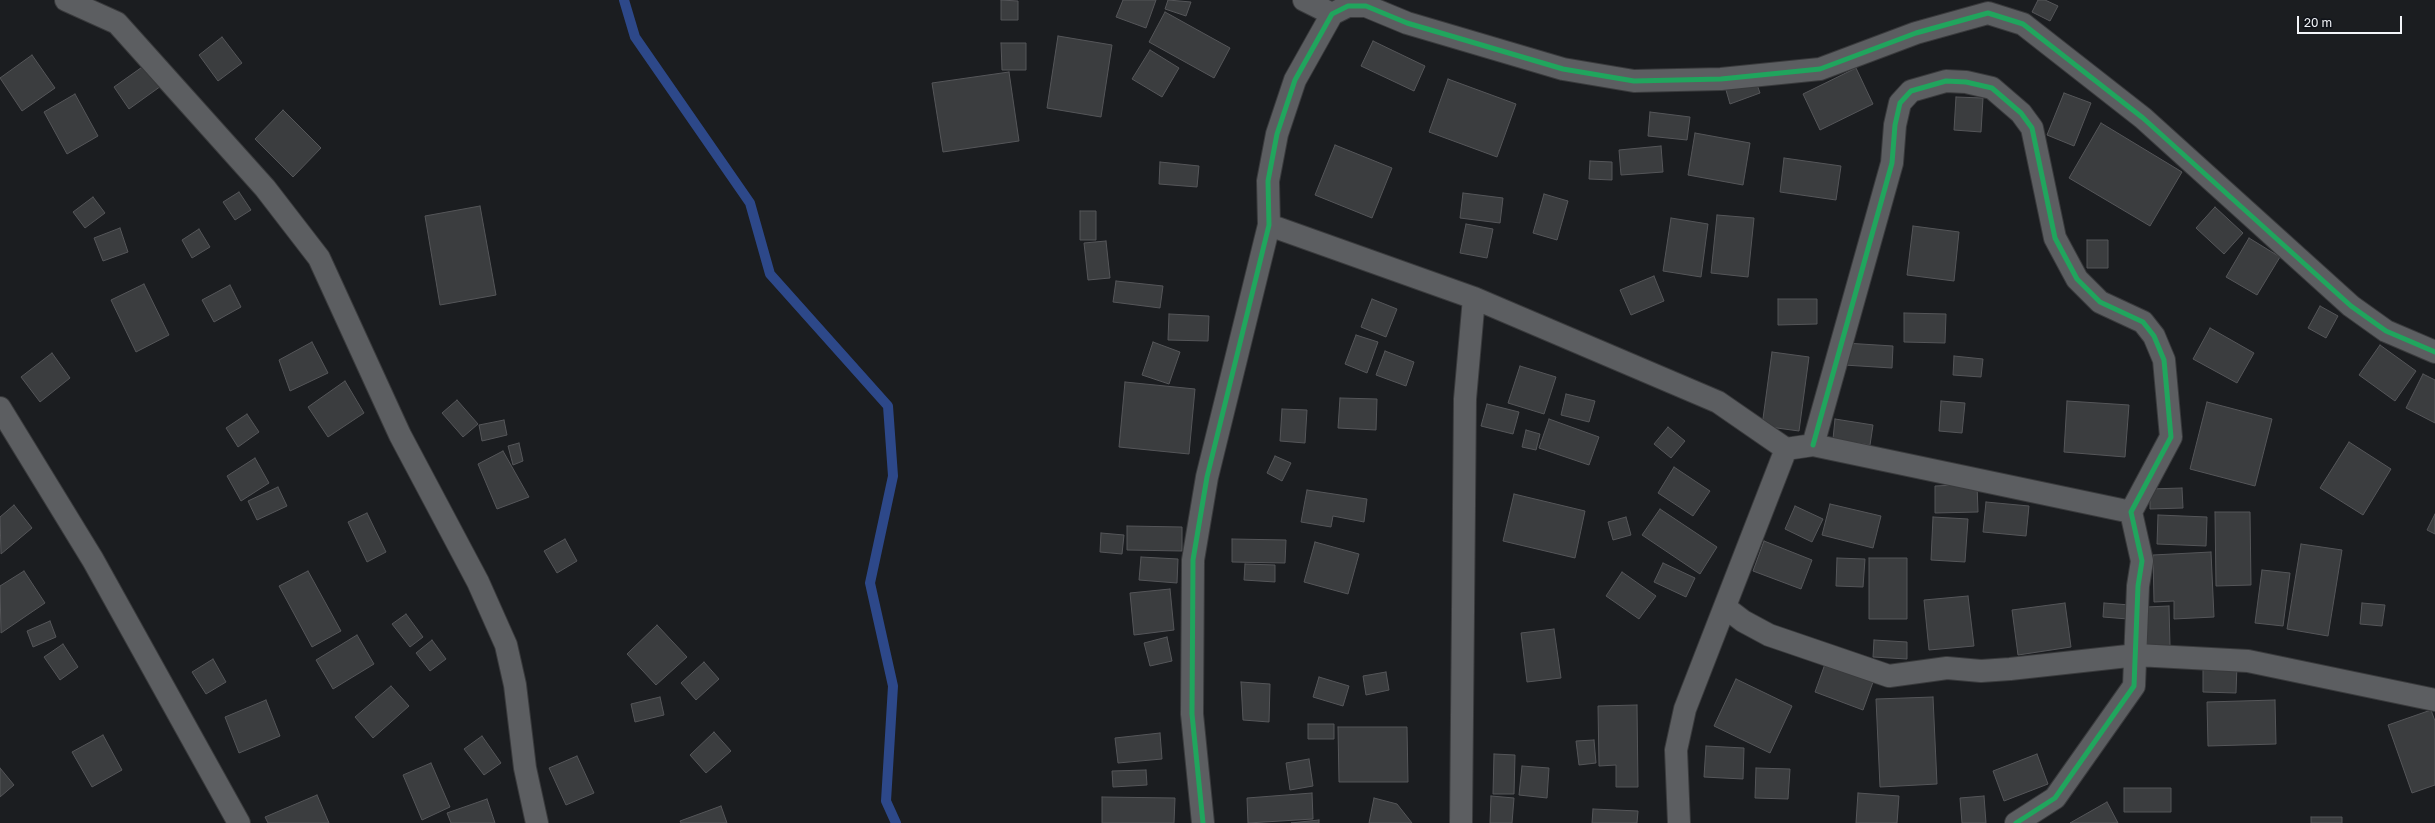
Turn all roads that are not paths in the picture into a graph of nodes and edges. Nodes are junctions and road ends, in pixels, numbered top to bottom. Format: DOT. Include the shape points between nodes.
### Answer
graph roads {
  1 [pos="66,0"];
  2 [pos="1304,0"];
  3 [pos="1332,14"];
  4 [pos="1269,225"];
  5 [pos="1474,298"];
  6 [pos="2435,352"];
  7 [pos="0,408"];
  8 [pos="1813,445"];
  9 [pos="1786,449"];
  10 [pos="2131,512"];
  11 [pos="1726,608"];
  12 [pos="2136,655"];
  13 [pos="2435,700"];
  14 [pos="239,823"];
  15 [pos="537,823"];
  16 [pos="1204,823"];
  17 [pos="1461,823"];
  18 [pos="1679,823"];
  19 [pos="2016,823"];
  1 -- 15 [label="street" via="117,23 265,188 319,258 400,436 478,582 506,645 515,685 524,768"];
  2 -- 3 [label="street"];
  3 -- 4 [label="street" via="1295,80 1278,134 1268,181"];
  3 -- 6 [label="street" via="1348,6 1366,6 1407,23 1563,69 1634,82 1721,79 1820,69 1916,33 1988,13 2023,24 2144,118 2351,306 2386,331"];
  4 -- 5 [label="street"];
  4 -- 16 [label="street" via="1207,477 1193,560 1192,714"];
  5 -- 9 [label="street" via="1718,402"];
  5 -- 17 [label="street" via="1465,399"];
  7 -- 14 [label="street" via="93,560"];
  8 -- 9 [label="street"];
  8 -- 10 [label="street"];
  8 -- 10 [label="street" via="1892,163 1895,125 1900,103 1912,91 1946,81 1966,82 1992,88 2021,113 2032,128 2055,238 2077,279 2100,302 2143,322 2154,336 2164,360 2171,437"];
  9 -- 11 [label="street"];
  10 -- 12 [label="street" via="2142,561 2138,586"];
  11 -- 12 [label="street" via="1769,635 1889,676 1947,668 1981,671 2010,669"];
  11 -- 18 [label="street" via="1683,715 1676,750"];
  12 -- 13 [label="street" via="2248,661"];
  12 -- 19 [label="street" via="2134,686 2055,798"];
}
